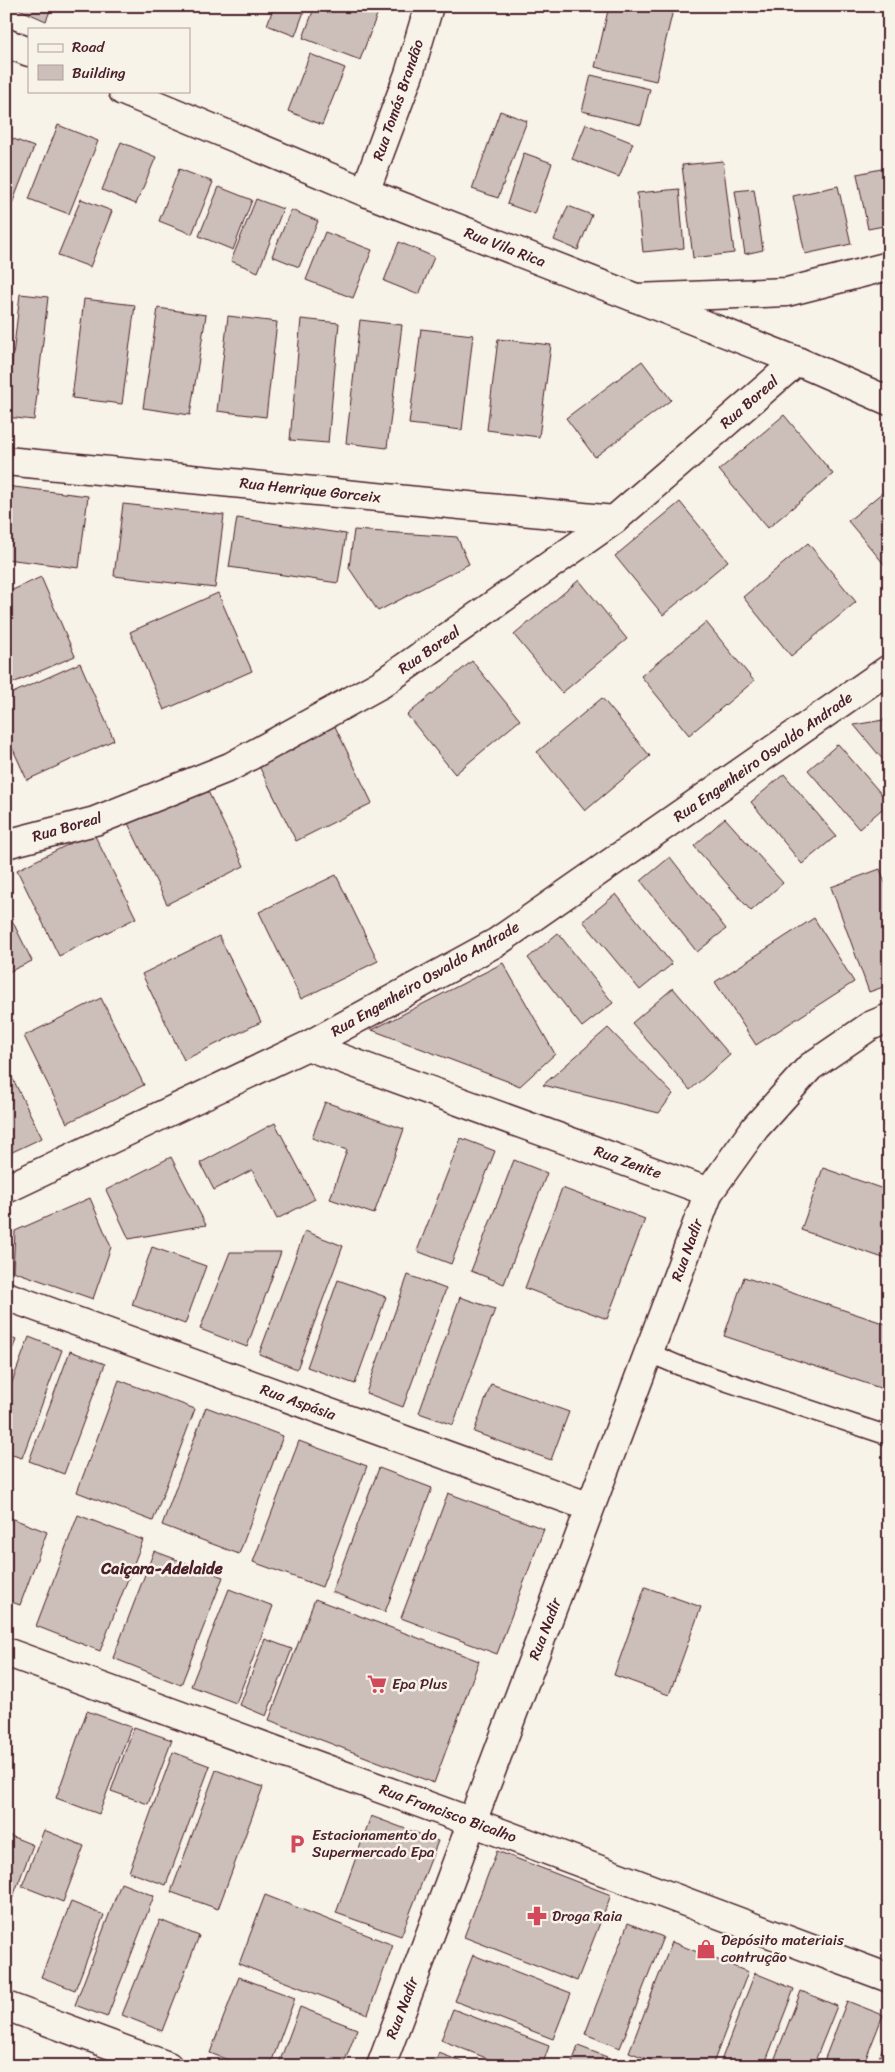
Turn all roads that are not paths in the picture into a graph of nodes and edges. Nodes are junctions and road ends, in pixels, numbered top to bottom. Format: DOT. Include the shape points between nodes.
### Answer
graph roads {
  1 [pos="429,6"];
  2 [pos="6,43"];
  3 [pos="28,52"];
  4 [pos="125,92"];
  5 [pos="365,192"];
  6 [pos="889,266"];
  7 [pos="636,298"];
  8 [pos="797,361"];
  9 [pos="889,401"];
  10 [pos="6,461"];
  11 [pos="614,520"];
  12 [pos="889,669"];
  13 [pos="6,844"];
  14 [pos="889,1018"];
  15 [pos="308,1046"];
  16 [pos="6,1190"];
  17 [pos="709,1192"];
  18 [pos="6,1296"];
  19 [pos="649,1353"];
  20 [pos="889,1436"];
  21 [pos="590,1507"];
  22 [pos="6,1652"];
  23 [pos="472,1822"];
  24 [pos="889,1978"];
  25 [pos="6,2006"];
  26 [pos="168,2066"];
  27 [pos="381,2066"];
  1 -- 5 [label="street, Rua Tomás Brandão" via="409,74"];
  2 -- 3 [label="street"];
  4 -- 5 [label="street, Rua Vila Rica"];
  5 -- 7 [label="street, Rua Vila Rica"];
  6 -- 7 [label="street" via="787,292"];
  7 -- 8 [label="street, Rua Vila Rica"];
  8 -- 9 [label="street, Rua Vila Rica"];
  8 -- 11 [label="street, Rua Boreal"];
  10 -- 11 [label="street, Rua Henrique Gorceix"];
  11 -- 13 [label="street, Rua Boreal" via="381,684 230,767 95,821"];
  12 -- 15 [label="street, Rua Engenheiro Osvaldo Andrade" via="497,942"];
  14 -- 17 [label="street" via="870,1026 810,1066 755,1128"];
  15 -- 16 [label="street, Rua Engenheiro Osvaldo Andrade"];
  15 -- 17 [label="street, Rua Zenite"];
  17 -- 19 [label="street, Rua Nadir"];
  18 -- 21 [label="street, Rua Aspásia"];
  19 -- 20 [label="lane"];
  19 -- 21 [label="street, Rua Nadir"];
  21 -- 23 [label="street, Rua Nadir"];
  22 -- 23 [label="street, Rua Francisco Bicalho"];
  23 -- 24 [label="street, Rua Francisco Bicalho"];
  23 -- 27 [label="street, Rua Nadir"];
  25 -- 26 [label="street"];
}
